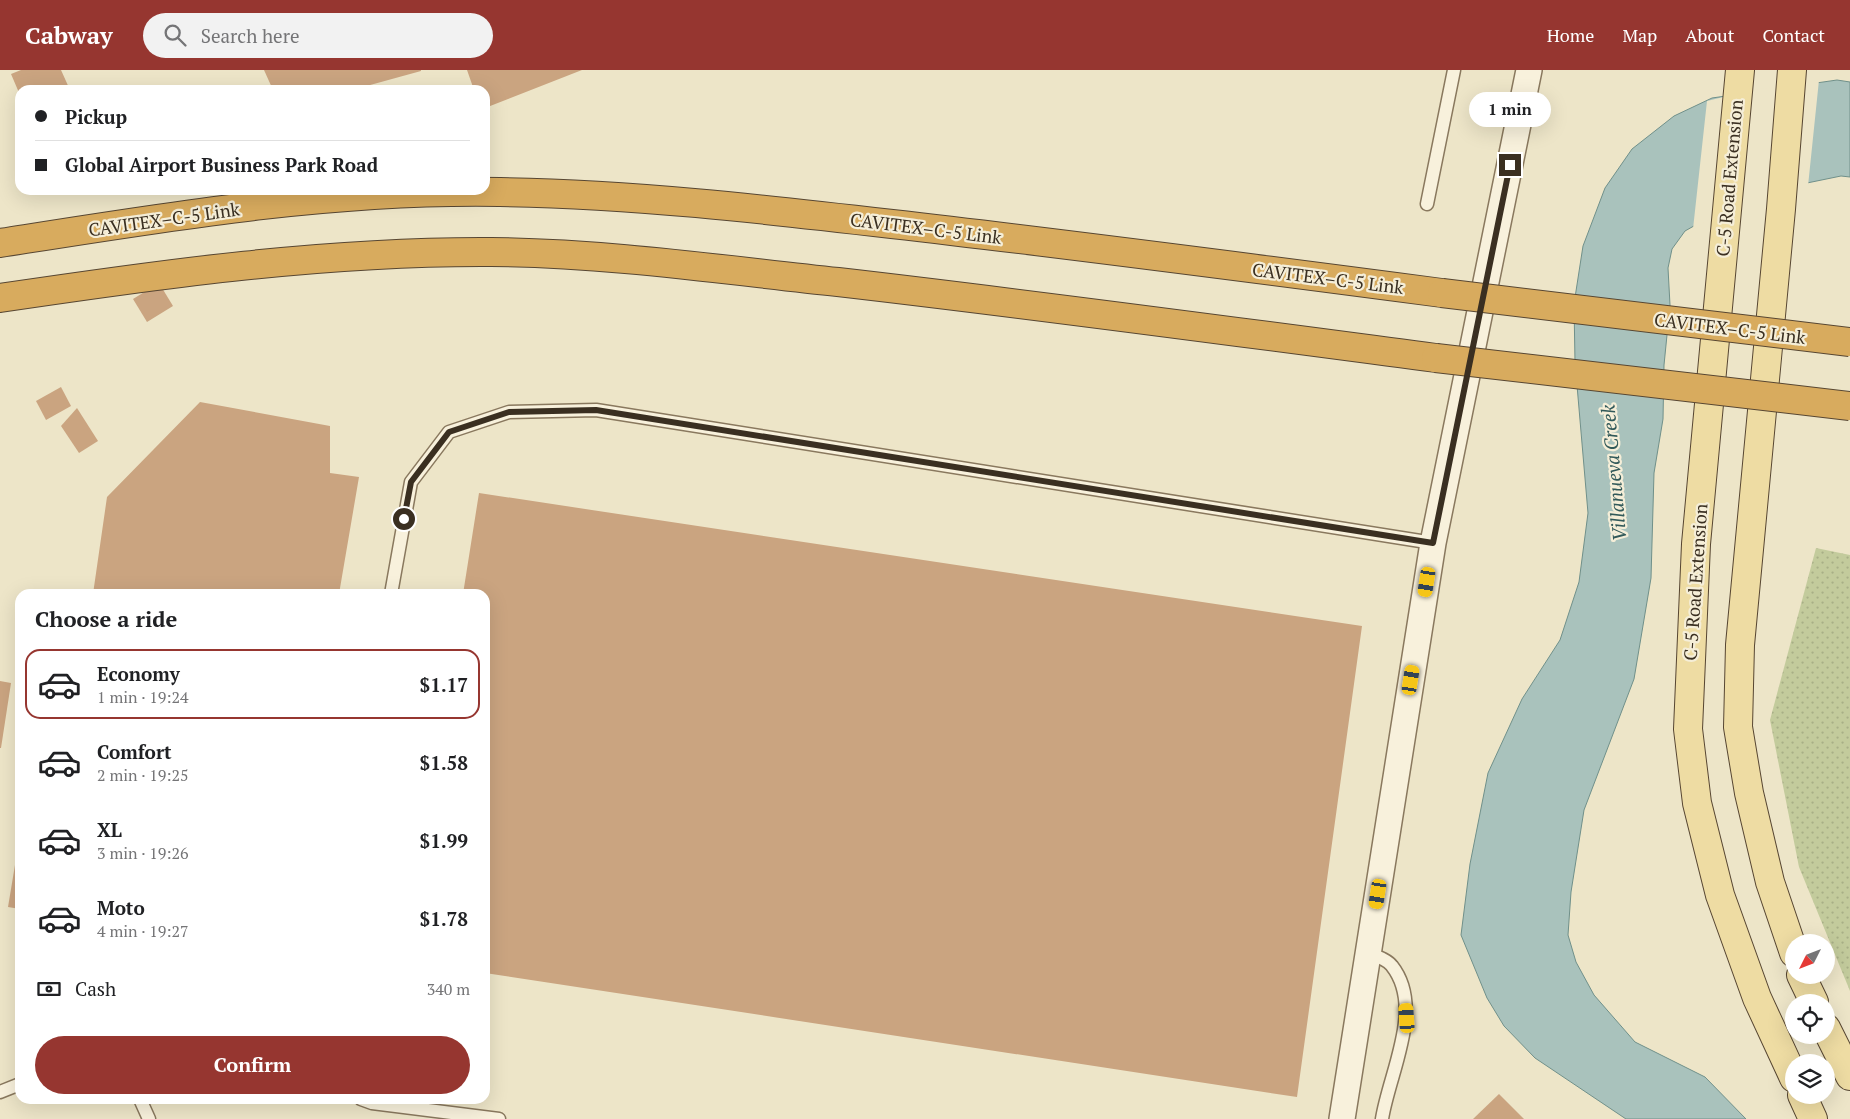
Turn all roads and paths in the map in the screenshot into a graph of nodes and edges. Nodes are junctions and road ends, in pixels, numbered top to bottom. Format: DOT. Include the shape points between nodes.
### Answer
graph roads {
  1 [pos="1454,70"];
  2 [pos="1529,70"];
  3 [pos="1791,74"];
  4 [pos="1738,82"];
  5 [pos="490,192"];
  6 [pos="388,195"];
  7 [pos="1427,204"];
  8 [pos="0,242"];
  9 [pos="0,298"];
  10 [pos="1850,342"];
  11 [pos="1850,406"];
  12 [pos="1433,543"];
  13 [pos="392,589"];
  14 [pos="1788,934"];
  15 [pos="1369,953"];
  16 [pos="1834,1044"];
  17 [pos="1785,1059"];
  18 [pos="1850,1076"];
  19 [pos="15,1086"];
  20 [pos="0,1092"];
  21 [pos="142,1104"];
  22 [pos="380,1104"];
  23 [pos="1806,1104"];
  24 [pos="149,1119"];
  25 [pos="499,1119"];
  26 [pos="1342,1119"];
  27 [pos="1382,1119"];
  28 [pos="1813,1119"];
  1 -- 7 [label="lane"];
  2 -- 12 [label="street"];
  3 -- 14 [label="main road" via="1740,645 1738,727 1749,793 1770,882"];
  4 -- 17 [label="main road, C-5 Road Extension" via="1696,544 1688,729 1697,803 1720,895 1756,998"];
  5 -- 10 [label="highway, CAVITEX–C-5 Link, bridge" via="707,203 985,234"];
  6 -- 8 [label="highway, CAVITEX–C-5 Link, bridge" via="192,213"];
  9 -- 11 [label="highway, bridge" via="194,271 311,260 493,252 692,266 981,298 1436,358"];
  12 -- 13 [label="lane" via="596,410 509,412 449,432 411,482"];
  12 -- 15 [label="street"];
  15 -- 26 [label="street"];
  15 -- 27 [label="lane" via="1392,965 1405,993 1407,1018 1385,1096"];
  16 -- 18 [label="main road"];
  19 -- 20 [label="lane"];
  21 -- 24 [label="lane"];
  22 -- 25 [label="lane"];
  23 -- 28 [label="main road"];
}
